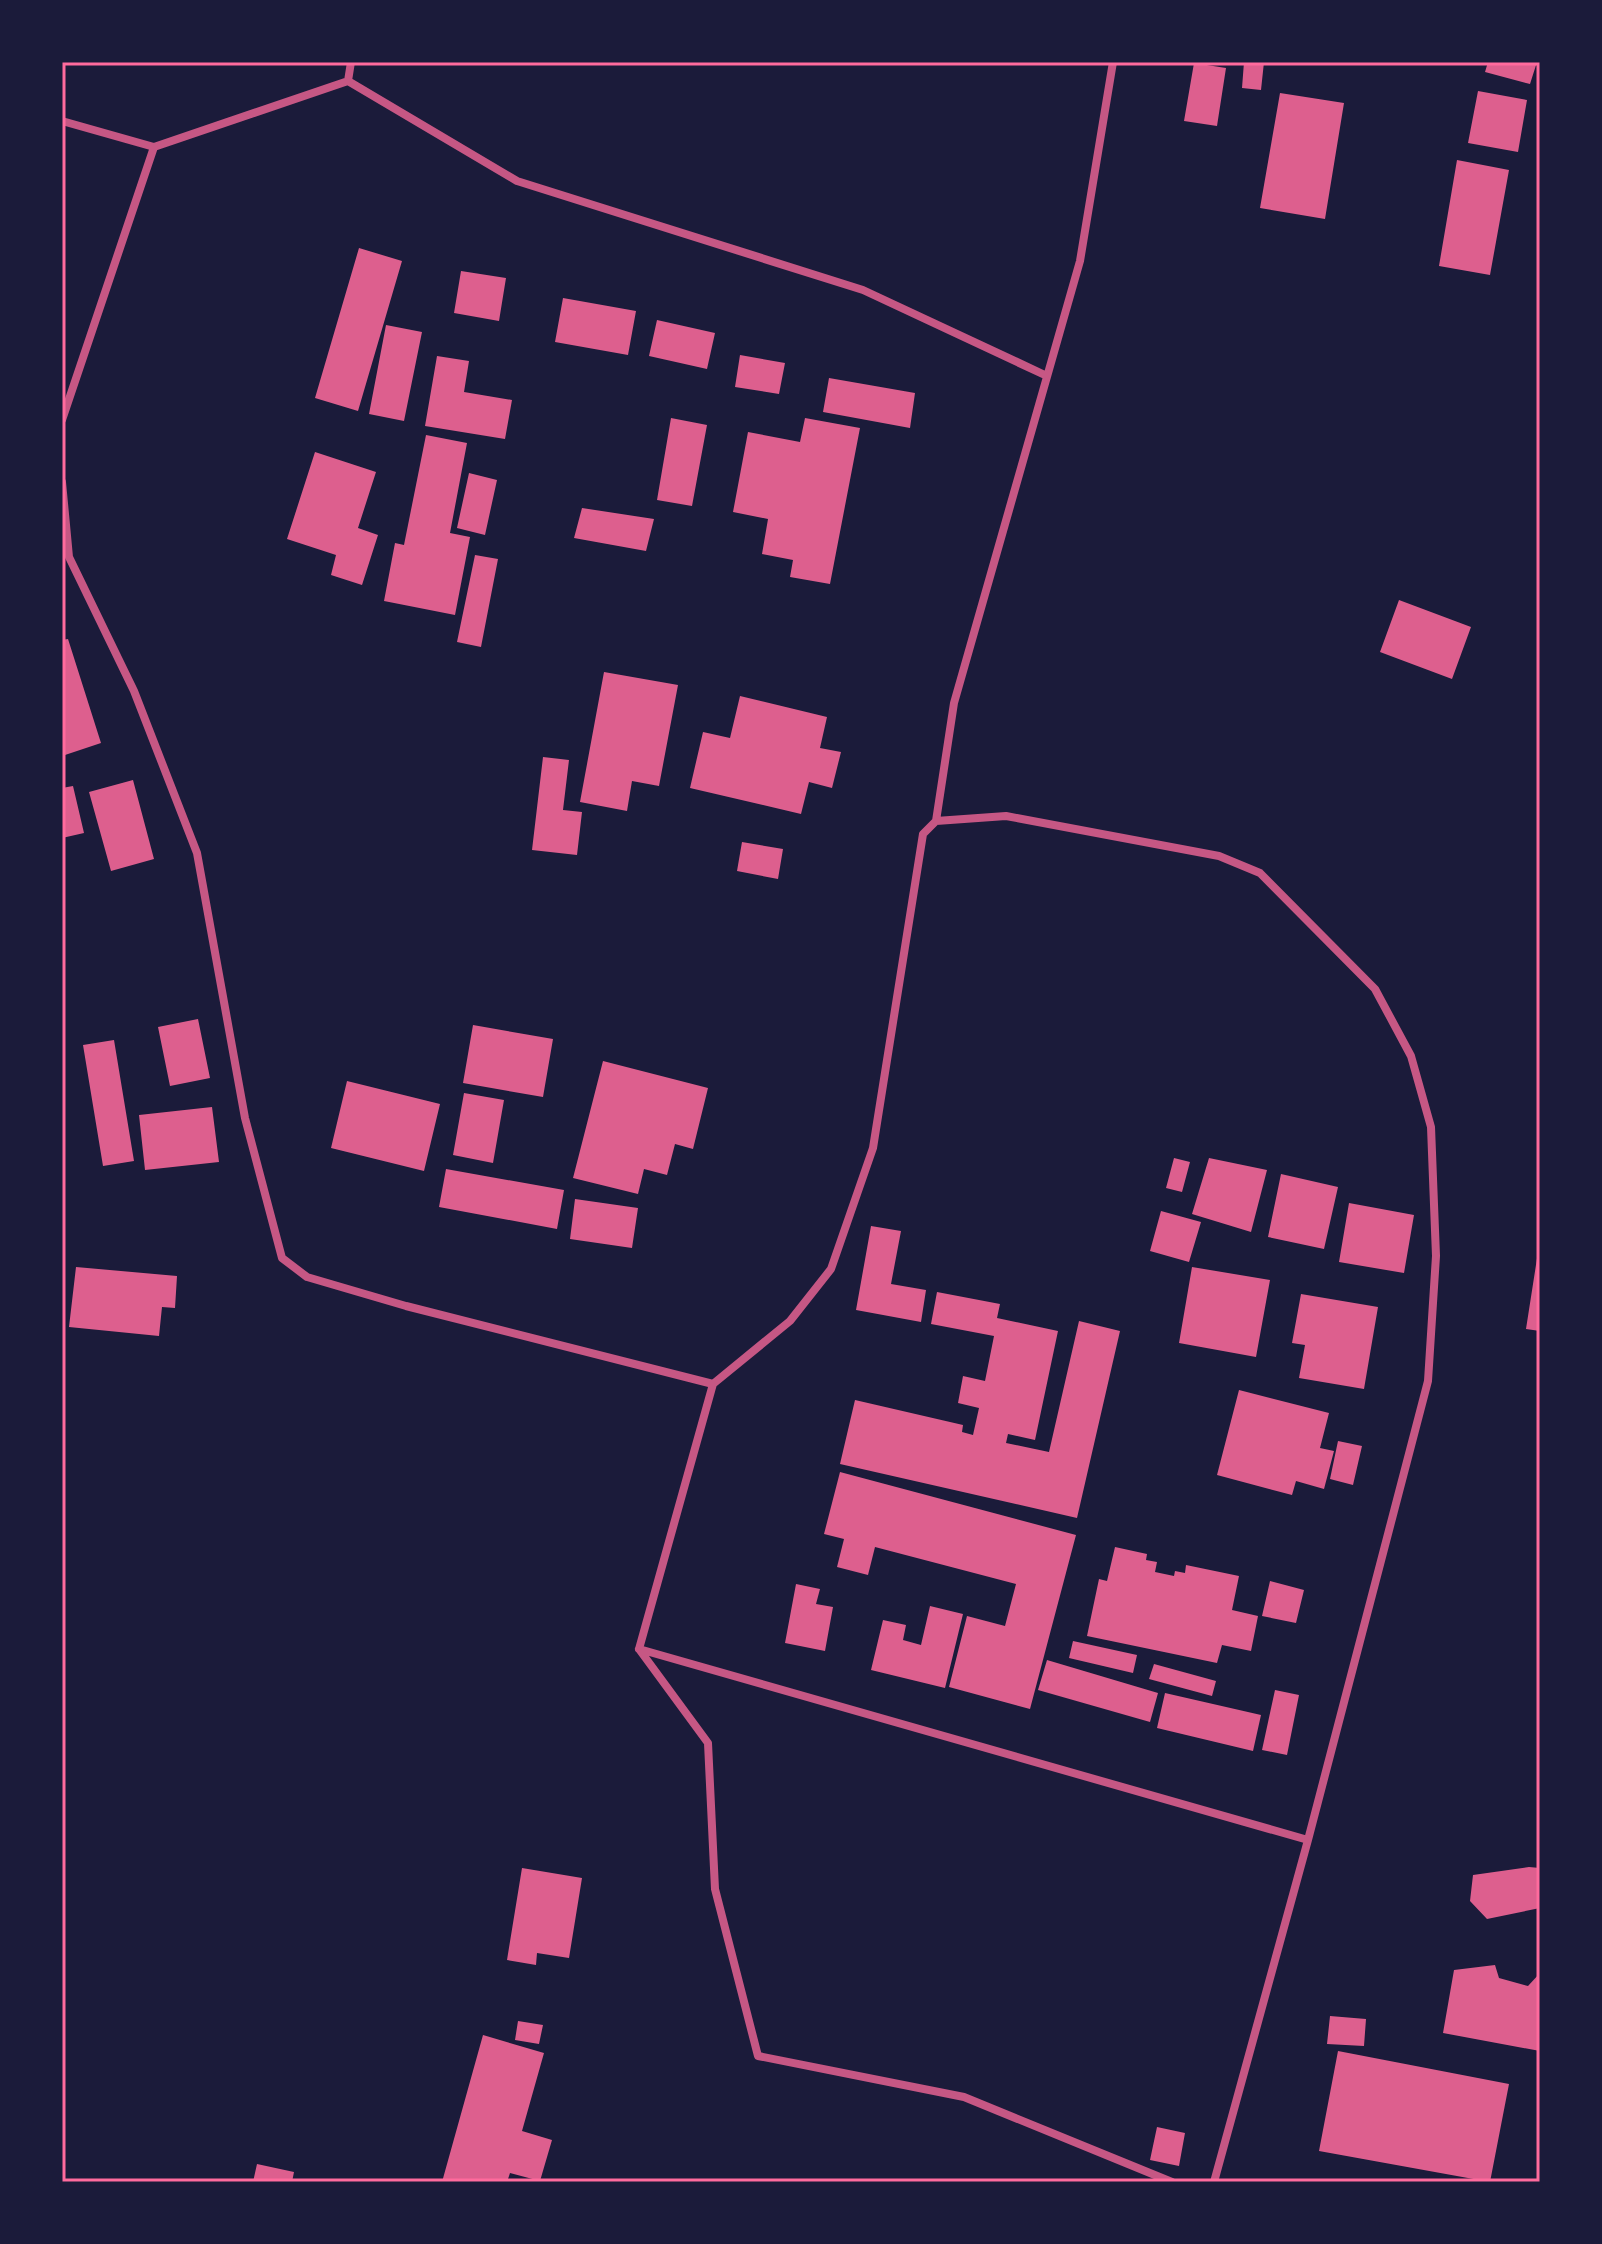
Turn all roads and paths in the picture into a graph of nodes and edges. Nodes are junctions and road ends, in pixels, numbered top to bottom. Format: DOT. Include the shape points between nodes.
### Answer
graph roads {
  1 [pos="351,62"];
  2 [pos="1113,62"];
  3 [pos="348,81"];
  4 [pos="62,121"];
  5 [pos="154,147"];
  6 [pos="1047,376"];
  7 [pos="62,420"];
  8 [pos="62,482"];
  9 [pos="936,821"];
  10 [pos="713,1384"];
  11 [pos="639,1649"];
  12 [pos="1308,1840"];
  13 [pos="1172,2182"];
  14 [pos="1214,2182"];
  1 -- 3 [label="street"];
  2 -- 6 [label="street" via="1080,261"];
  3 -- 5 [label="street"];
  3 -- 6 [label="street" via="517,181 863,290"];
  4 -- 5 [label="street"];
  5 -- 7 [label="street"];
  6 -- 9 [label="street" via="954,703"];
  8 -- 10 [label="street" via="69,557 134,691 197,853 245,1118 282,1258 307,1277 363,1294"];
  9 -- 10 [label="street" via="923,834 873,1148 831,1269 790,1321"];
  9 -- 12 [label="street" via="1006,816 1219,856 1260,873 1375,989 1411,1056 1431,1127 1436,1256 1428,1381"];
  10 -- 11 [label="street"];
  11 -- 12 [label="street"];
  11 -- 13 [label="street" via="708,1743 715,1889 758,2056 964,2097"];
  12 -- 14 [label="street"];
}
